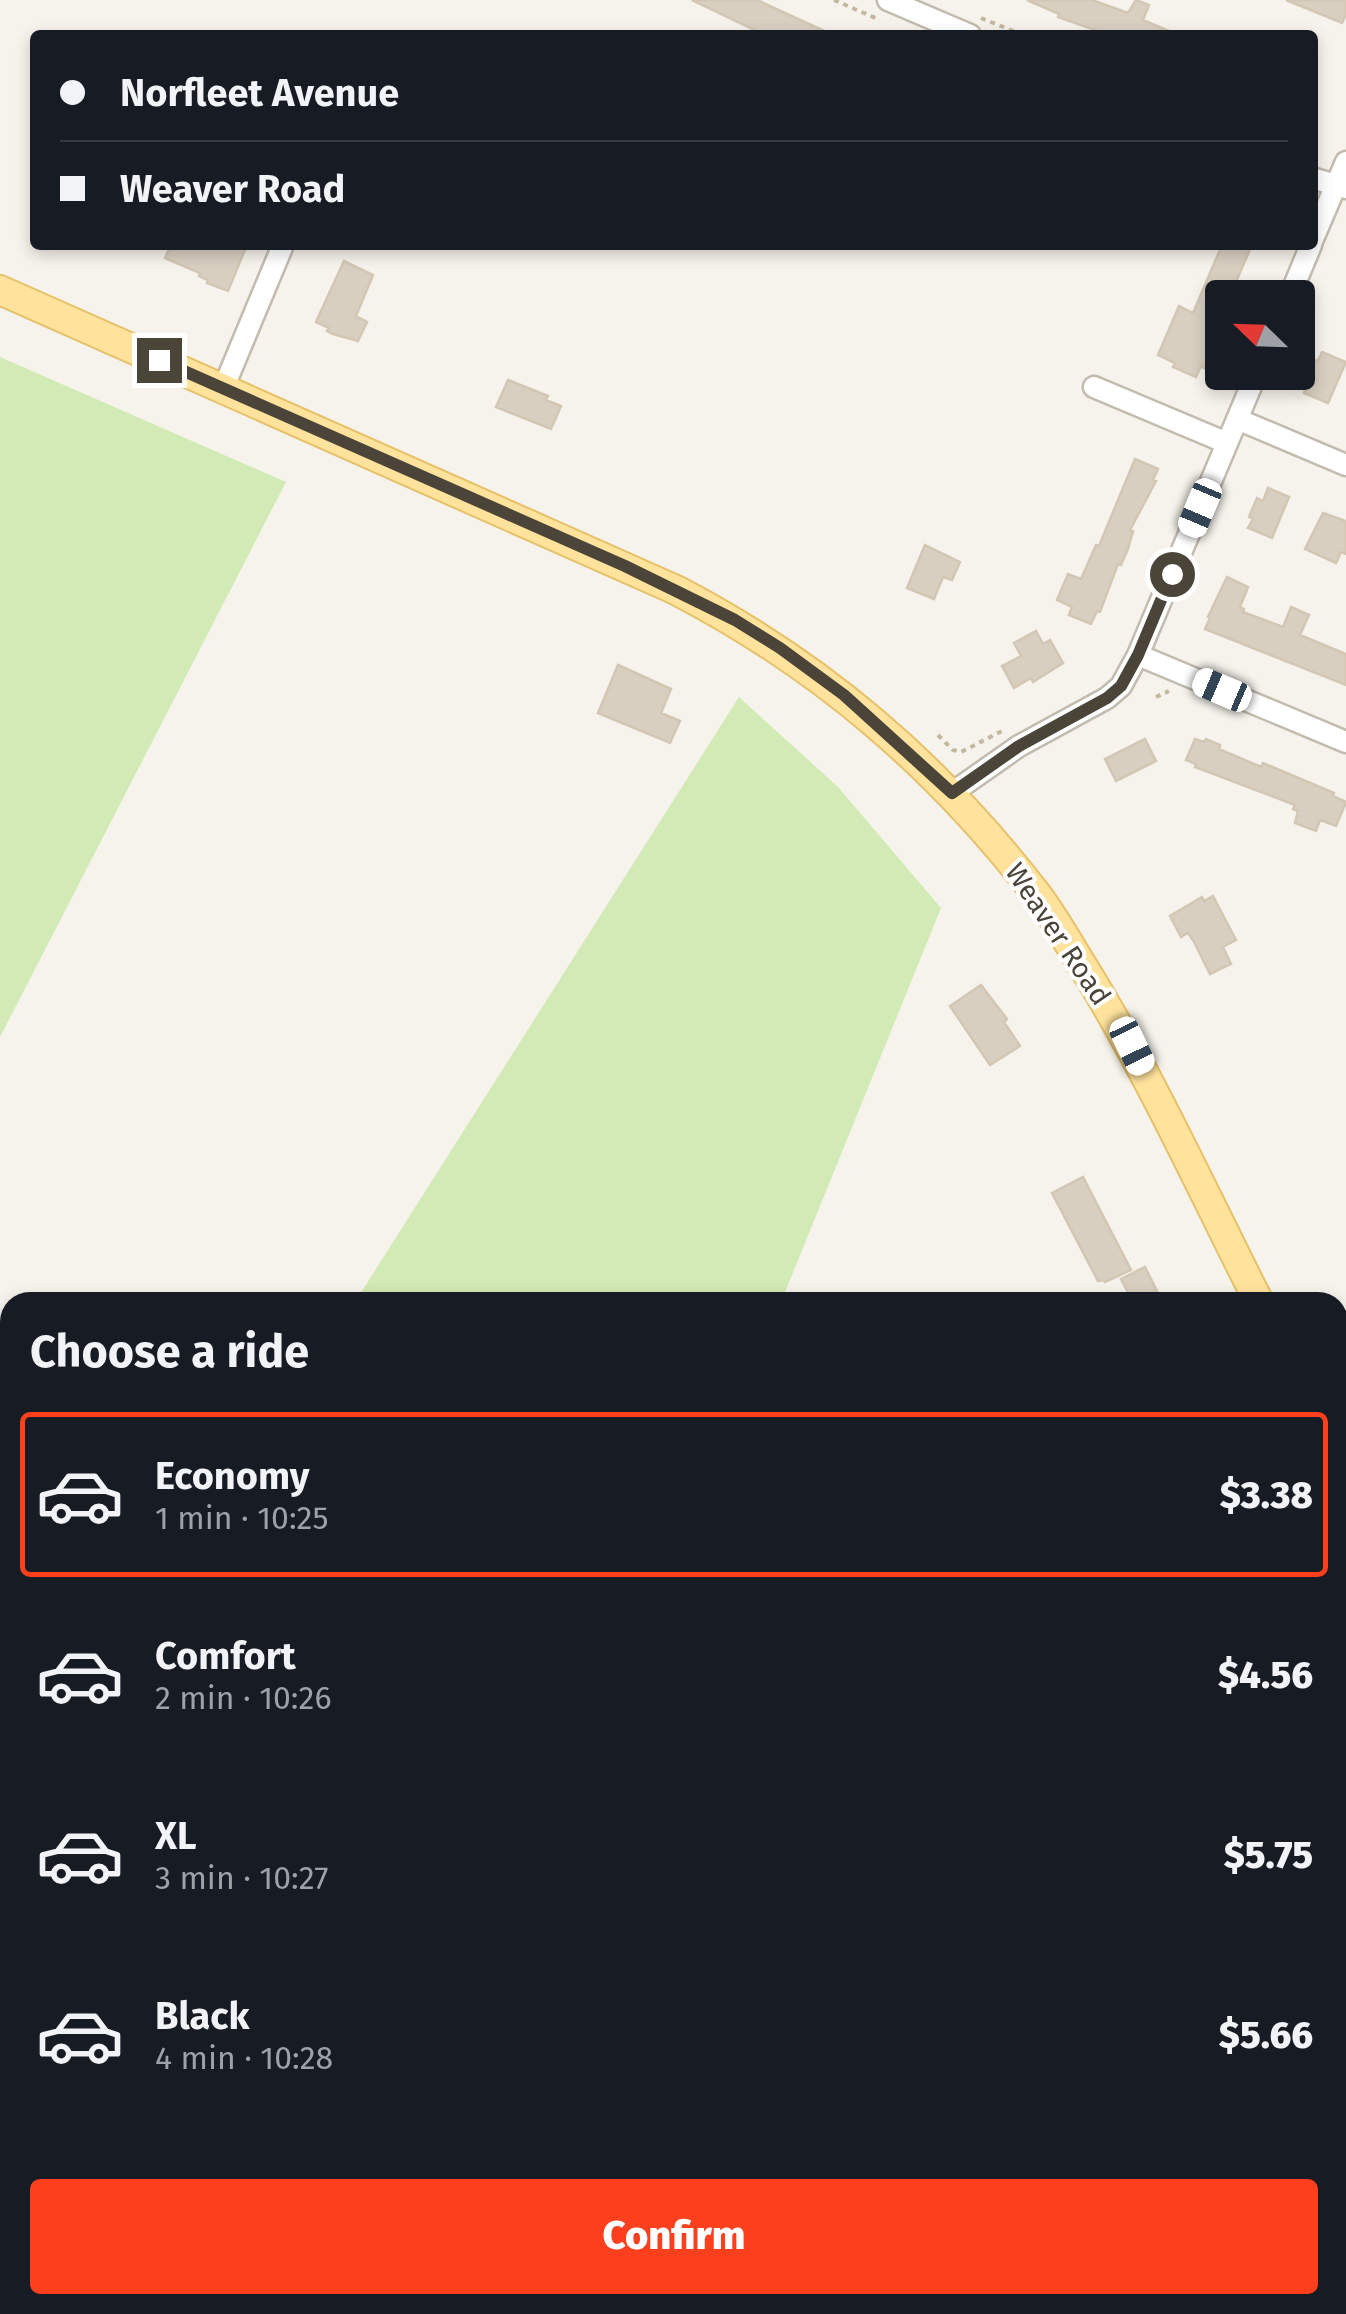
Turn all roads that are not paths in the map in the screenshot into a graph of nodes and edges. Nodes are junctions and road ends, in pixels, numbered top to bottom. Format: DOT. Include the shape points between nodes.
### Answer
graph roads {
  1 [pos="888,0"];
  2 [pos="958,30"];
  3 [pos="1346,162"];
  4 [pos="1341,186"];
  5 [pos="1318,231"];
  6 [pos="281,250"];
  7 [pos="1309,250"];
  8 [pos="1297,280"];
  9 [pos="0,290"];
  10 [pos="1094,387"];
  11 [pos="222,388"];
  12 [pos="1249,390"];
  13 [pos="1237,419"];
  14 [pos="1227,443"];
  15 [pos="1346,465"];
  16 [pos="1138,655"];
  17 [pos="1346,742"];
  18 [pos="952,793"];
  19 [pos="1254,1292"];
  1 -- 2 [label="street"];
  3 -- 4 [label="street"];
  4 -- 5 [label="street"];
  6 -- 11 [label="street"];
  7 -- 8 [label="street"];
  9 -- 11 [label="main road, Weaver Road"];
  10 -- 14 [label="street"];
  11 -- 18 [label="main road, Weaver Road" via="735,620 844,695"];
  12 -- 13 [label="street"];
  13 -- 14 [label="street"];
  13 -- 15 [label="street"];
  14 -- 16 [label="street"];
  16 -- 17 [label="street"];
  16 -- 18 [label="street" via="1107,698 1019,746"];
  18 -- 19 [label="main road, Weaver Road" via="1040,898 1132,1046"];
}
